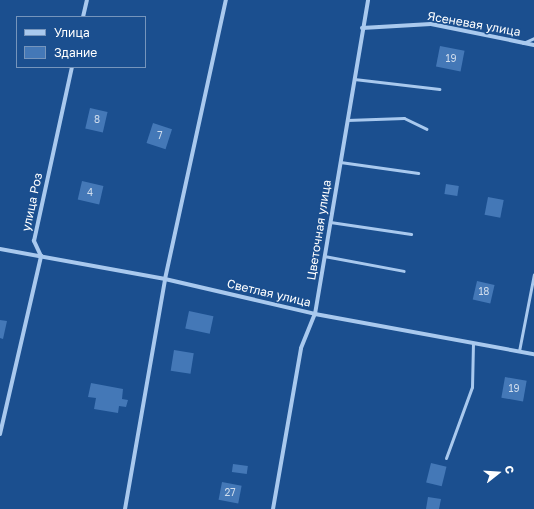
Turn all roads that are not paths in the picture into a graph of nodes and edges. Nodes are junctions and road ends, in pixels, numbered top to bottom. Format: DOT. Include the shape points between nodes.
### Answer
graph roads {
  1 [pos="87,0"];
  2 [pos="226,0"];
  3 [pos="368,0"];
  4 [pos="83,16"];
  5 [pos="362,28"];
  6 [pos="534,38"];
  7 [pos="524,43"];
  8 [pos="534,45"];
  9 [pos="72,68"];
  10 [pos="354,79"];
  11 [pos="439,89"];
  12 [pos="347,120"];
  13 [pos="427,130"];
  14 [pos="340,162"];
  15 [pos="418,173"];
  16 [pos="330,222"];
  17 [pos="411,234"];
  18 [pos="0,249"];
  19 [pos="41,256"];
  20 [pos="324,256"];
  21 [pos="404,271"];
  22 [pos="534,274"];
  23 [pos="164,279"];
  24 [pos="315,314"];
  25 [pos="473,343"];
  26 [pos="519,351"];
  27 [pos="534,354"];
  28 [pos="0,434"];
  29 [pos="446,458"];
  30 [pos="125,509"];
  31 [pos="273,509"];
  1 -- 4 [label="street"];
  2 -- 23 [label="street"];
  3 -- 5 [label="street, Цветочная улица"];
  5 -- 7 [label="street, Ясеневая улица" via="431,24"];
  5 -- 10 [label="street, Цветочная улица"];
  6 -- 7 [label="lane"];
  7 -- 8 [label="street, Ясеневая улица"];
  9 -- 19 [label="street, улица Роз" via="34,241"];
  10 -- 11 [label="lane"];
  10 -- 12 [label="street, Цветочная улица"];
  12 -- 13 [label="lane" via="404,118"];
  12 -- 14 [label="street, Цветочная улица"];
  14 -- 15 [label="lane"];
  14 -- 16 [label="street, Цветочная улица"];
  16 -- 17 [label="lane"];
  16 -- 20 [label="street, Цветочная улица"];
  18 -- 19 [label="street, Светлая улица"];
  19 -- 23 [label="street, Светлая улица"];
  19 -- 28 [label="street"];
  20 -- 21 [label="lane"];
  20 -- 24 [label="street, Цветочная улица"];
  22 -- 26 [label="lane"];
  23 -- 24 [label="street, Светлая улица"];
  23 -- 30 [label="street"];
  24 -- 25 [label="street, Светлая улица"];
  24 -- 31 [label="street, Цветочная улица" via="301,348"];
  25 -- 26 [label="street, Светлая улица"];
  25 -- 29 [label="lane" via="472,387"];
  26 -- 27 [label="street, Светлая улица"];
}
